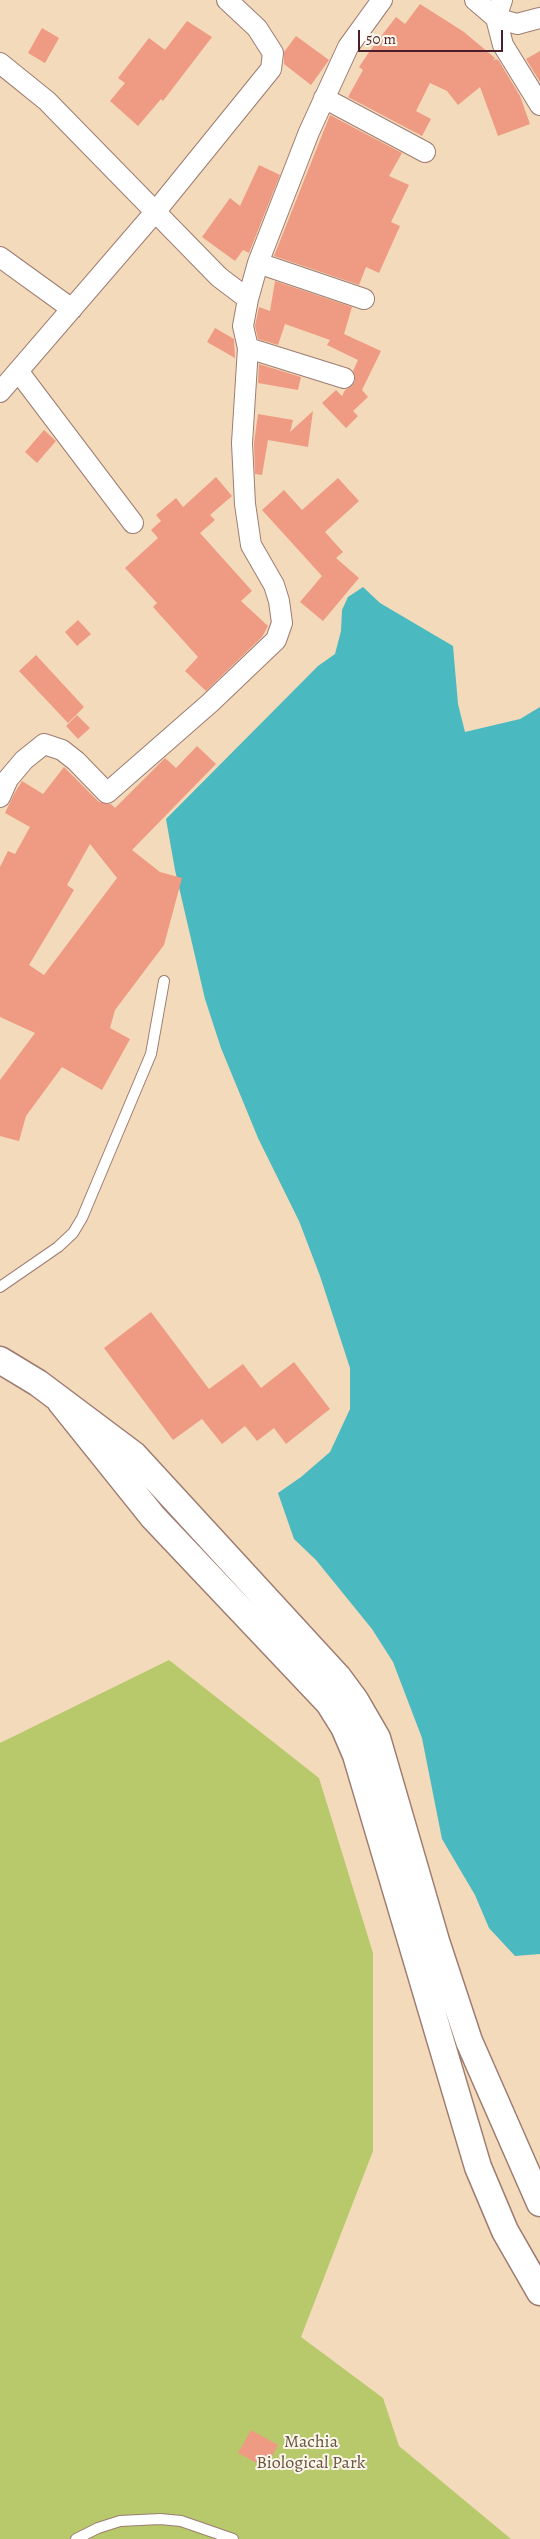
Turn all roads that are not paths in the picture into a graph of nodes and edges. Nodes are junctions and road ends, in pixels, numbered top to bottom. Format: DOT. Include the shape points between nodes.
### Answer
graph roads {
  1 [pos="226,0"];
  2 [pos="382,0"];
  3 [pos="475,0"];
  4 [pos="499,9"];
  5 [pos="540,18"];
  6 [pos="0,63"];
  7 [pos="324,98"];
  8 [pos="540,105"];
  9 [pos="425,152"];
  10 [pos="156,211"];
  11 [pos="0,257"];
  12 [pos="258,263"];
  13 [pos="248,299"];
  14 [pos="364,299"];
  15 [pos="72,309"];
  16 [pos="248,348"];
  17 [pos="18,371"];
  18 [pos="344,378"];
  19 [pos="0,392"];
  20 [pos="133,523"];
  21 [pos="0,796"];
  22 [pos="164,981"];
  23 [pos="0,1287"];
  24 [pos="0,1360"];
  25 [pos="60,1401"];
  26 [pos="540,2203"];
  27 [pos="540,2292"];
  28 [pos="76,2539"];
  29 [pos="233,2539"];
  1 -- 10 [label="street" via="257,28 273,53 271,69"];
  2 -- 7 [label="street" via="348,47"];
  3 -- 4 [label="street"];
  4 -- 5 [label="street" via="517,24"];
  4 -- 8 [label="street" via="503,44"];
  6 -- 10 [label="street" via="47,101"];
  7 -- 9 [label="street"];
  7 -- 12 [label="street"];
  10 -- 13 [label="street" via="219,277"];
  10 -- 15 [label="street"];
  11 -- 15 [label="street"];
  12 -- 13 [label="street"];
  12 -- 14 [label="street"];
  13 -- 16 [label="street" via="243,326"];
  15 -- 17 [label="street"];
  16 -- 18 [label="street"];
  16 -- 21 [label="street" via="242,443 245,504 250,545 274,585 279,601 282,623 276,640 108,793 62,750 44,744 8,779"];
  17 -- 19 [label="street"];
  17 -- 20 [label="street"];
  22 -- 23 [label="lane" via="151,1054 74,1233"];
  24 -- 25 [label="street"];
  25 -- 26 [label="street" via="134,1455 338,1677 368,1720 377,1738 436,1941 469,2041"];
  25 -- 27 [label="street" via="159,1523 329,1704 344,1727 356,1755 478,2167 505,2231"];
  28 -- 29 [label="lane" via="120,2521 160,2519 181,2521"];
}
